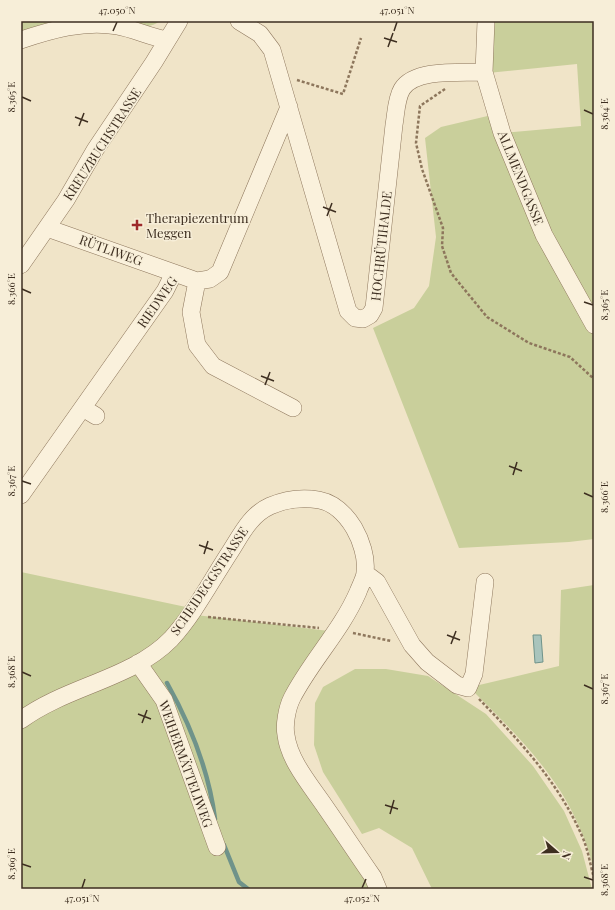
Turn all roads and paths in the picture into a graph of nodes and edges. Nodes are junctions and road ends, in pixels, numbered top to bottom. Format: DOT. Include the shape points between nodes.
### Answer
graph roads {
  1 [pos="179,21"];
  2 [pos="239,21"];
  3 [pos="486,21"];
  4 [pos="361,38"];
  5 [pos="21,40"];
  6 [pos="167,40"];
  7 [pos="484,72"];
  8 [pos="293,81"];
  9 [pos="448,87"];
  10 [pos="289,107"];
  11 [pos="47,228"];
  12 [pos="21,265"];
  13 [pos="174,273"];
  14 [pos="197,281"];
  15 [pos="594,325"];
  16 [pos="594,379"];
  17 [pos="293,408"];
  18 [pos="21,496"];
  19 [pos="365,572"];
  20 [pos="485,582"];
  21 [pos="190,614"];
  22 [pos="337,630"];
  23 [pos="412,645"];
  24 [pos="138,664"];
  25 [pos="468,688"];
  26 [pos="21,720"];
  27 [pos="217,847"];
  28 [pos="594,878"];
  29 [pos="378,889"];
  1 -- 6 [label="street, KREUZBUCHSTRASSE"];
  2 -- 10 [label="street, HOCHRÜTIHALDE" via="260,34 272,50"];
  3 -- 7 [label="street, ALLMENDGASSE"];
  4 -- 8 [label="path" via="343,94 300,79"];
  5 -- 6 [label="street" via="40,33 88,23 117,26"];
  6 -- 11 [label="street, KREUZBUCHSTRASSE" via="94,150"];
  7 -- 10 [label="street, HOCHRÜTIHALDE" via="426,74 411,80 402,89 394,125 374,308 370,315 363,319 355,318 348,311"];
  7 -- 15 [label="street, ALLMENDGASSE" via="502,133 539,222"];
  9 -- 16 [label="path" via="420,106 416,143 422,169 443,228 442,246 451,273 487,317 528,343 570,357"];
  10 -- 14 [label="street, RIEDWEG" via="220,272 210,279"];
  11 -- 12 [label="street, KREUZBUCHSTRASSE"];
  11 -- 13 [label="street, RÜTLIWEG"];
  13 -- 14 [label="street, RIEDWEG"];
  13 -- 18 [label="street, RIEDWEG" via="90,412"];
  14 -- 17 [label="street" via="192,312 197,345 213,366"];
  19 -- 21 [label="street, SCHEIDEGGSTRASSE" via="360,537 340,510 325,502 311,499 280,502 261,511 248,524"];
  19 -- 22 [label="street, SCHEIDEGGSTRASSE" via="354,601"];
  19 -- 23 [label="street" via="377,582"];
  20 -- 25 [label="street" via="474,674"];
  21 -- 22 [label="path" via="235,621"];
  21 -- 24 [label="street, SCHEIDEGGSTRASSE" via="173,637 156,653"];
  22 -- 23 [label="path"];
  22 -- 29 [label="street, SCHEIDEGGSTRASSE" via="291,700 286,736 296,764"];
  23 -- 25 [label="street" via="427,662 457,685"];
  24 -- 26 [label="street, SCHEIDEGGSTRASSE" via="58,697 38,707"];
  24 -- 27 [label="street, WEIHERMÄTTELIWEG" via="164,700"];
  25 -- 28 [label="path" via="521,742 566,803 583,837"];
}
